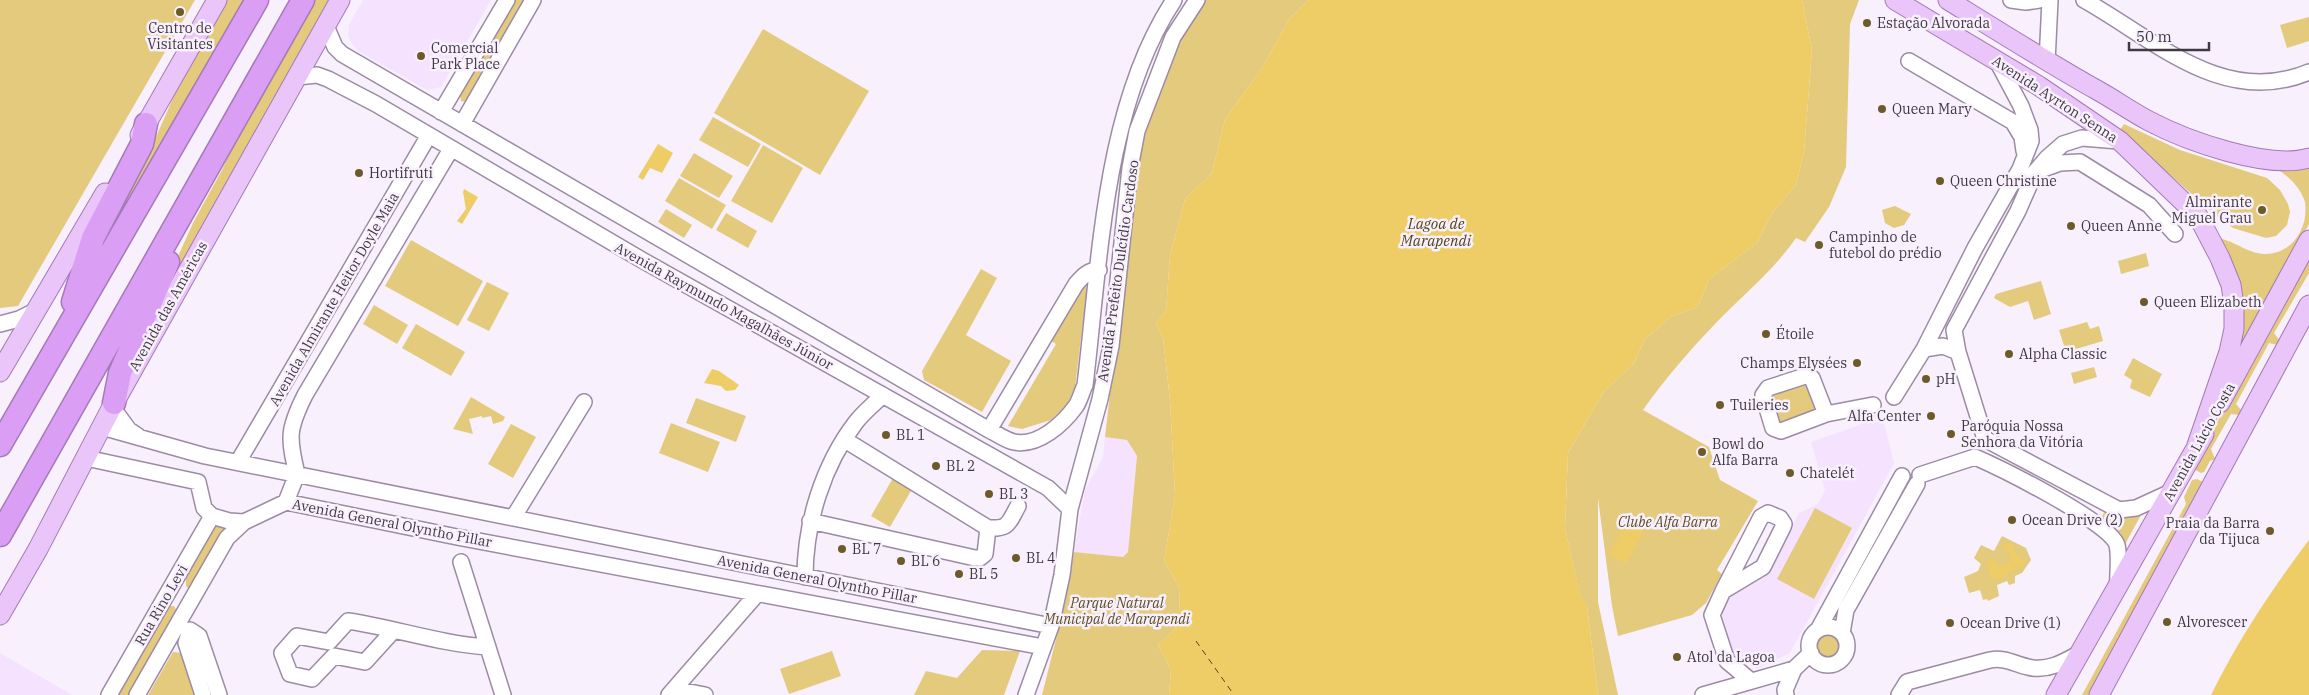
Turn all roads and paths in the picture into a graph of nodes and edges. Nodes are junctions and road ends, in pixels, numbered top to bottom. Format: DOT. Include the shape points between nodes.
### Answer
graph roads {
  1 [pos="218,0"];
  2 [pos="257,0"];
  3 [pos="303,0"];
  4 [pos="340,0"];
  5 [pos="507,0"];
  6 [pos="532,0"];
  7 [pos="1174,0"];
  8 [pos="1197,0"];
  9 [pos="1895,0"];
  10 [pos="1948,0"];
  11 [pos="2011,0"];
  12 [pos="2039,0"];
  13 [pos="2050,0"];
  14 [pos="2084,0"];
  15 [pos="326,26"];
  16 [pos="1909,61"];
  17 [pos="1997,62"];
  18 [pos="2047,62"];
  19 [pos="2309,72"];
  20 [pos="297,77"];
  21 [pos="389,82"];
  22 [pos="376,104"];
  23 [pos="2021,106"];
  24 [pos="441,112"];
  25 [pos="2006,117"];
  26 [pos="146,124"];
  27 [pos="462,124"];
  28 [pos="429,135"];
  29 [pos="225,138"];
  30 [pos="2082,138"];
  31 [pos="2120,141"];
  32 [pos="451,149"];
  33 [pos="2309,158"];
  34 [pos="2080,162"];
  35 [pos="2028,171"];
  36 [pos="2174,234"];
  37 [pos="2309,240"];
  38 [pos="1975,248"];
  39 [pos="1992,259"];
  40 [pos="1099,270"];
  41 [pos="2309,306"];
  42 [pos="35,311"];
  43 [pos="1937,321"];
  44 [pos="0,324"];
  45 [pos="1954,330"];
  46 [pos="1924,348"];
  47 [pos="1958,352"];
  48 [pos="49,362"];
  49 [pos="0,372"];
  50 [pos="883,395"];
  51 [pos="1894,397"];
  52 [pos="584,402"];
  53 [pos="113,405"];
  54 [pos="1873,405"];
  55 [pos="1826,414"];
  56 [pos="1063,420"];
  57 [pos="102,427"];
  58 [pos="989,430"];
  59 [pos="141,438"];
  60 [pos="1985,439"];
  61 [pos="845,440"];
  62 [pos="0,445"];
  63 [pos="2197,446"];
  64 [pos="2003,451"];
  65 [pos="205,456"];
  66 [pos="1975,457"];
  67 [pos="86,458"];
  68 [pos="238,462"];
  69 [pos="1994,466"];
  70 [pos="297,474"];
  71 [pos="1919,479"];
  72 [pos="198,482"];
  73 [pos="2171,492"];
  74 [pos="286,502"];
  75 [pos="1018,506"];
  76 [pos="1070,509"];
  77 [pos="212,516"];
  78 [pos="513,518"];
  79 [pos="810,521"];
  80 [pos="244,522"];
  81 [pos="988,528"];
  82 [pos="584,532"];
  83 [pos="0,535"];
  84 [pos="798,556"];
  85 [pos="578,559"];
  86 [pos="461,562"];
  87 [pos="799,576"];
  88 [pos="2118,587"];
  89 [pos="1723,591"];
  90 [pos="757,594"];
  91 [pos="0,615"];
  92 [pos="368,624"];
  93 [pos="1051,626"];
  94 [pos="481,627"];
  95 [pos="394,630"];
  96 [pos="1818,630"];
  97 [pos="1842,633"];
  98 [pos="464,645"];
  99 [pos="379,647"];
  100 [pos="488,647"];
  101 [pos="1043,647"];
  102 [pos="1811,653"];
  103 [pos="2080,653"];
  104 [pos="1727,662"];
  105 [pos="693,666"];
  106 [pos="1794,669"];
  107 [pos="1758,679"];
  108 [pos="1723,690"];
  109 [pos="2059,691"];
  110 [pos="671,692"];
  111 [pos="1786,693"];
  112 [pos="109,695"];
  113 [pos="137,695"];
  114 [pos="203,695"];
  115 [pos="219,695"];
  116 [pos="503,695"];
  117 [pos="703,695"];
  118 [pos="1026,695"];
  119 [pos="1703,695"];
  120 [pos="1899,695"];
  121 [pos="2099,695"];
  1 -- 26 [label="main road"];
  2 -- 48 [label="highway"];
  3 -- 29 [label="highway"];
  4 -- 15 [label="main road, Avenida das Américas"];
  5 -- 24 [label="street"];
  6 -- 27 [label="street"];
  7 -- 40 [label="street, Avenida Prefeito Dulcídio Cardoso" via="1137,75 1122,120 1102,229"];
  8 -- 76 [label="street, Avenida Prefeito Dulcídio Cardoso" via="1173,37 1137,131 1130,168 1111,346"];
  9 -- 17 [label="main road, Avenida Ayrton Senna"];
  10 -- 18 [label="main road, Avenida Ayrton Senna"];
  11 -- 12 [label="street"];
  13 -- 18 [label="street"];
  14 -- 19 [label="street" via="2187,63 2225,79 2272,82 2294,79"];
  15 -- 20 [label="main road, Avenida das Américas"];
  15 -- 21 [label="street, Avenida Raymundo Magalhães Júnior" via="335,47 342,54"];
  16 -- 25 [label="street"];
  17 -- 23 [label="street"];
  17 -- 31 [label="main road, Avenida Ayrton Senna" via="2062,100"];
  18 -- 33 [label="main road, Avenida Ayrton Senna" via="2151,122 2227,152 2279,161"];
  20 -- 22 [label="street, Avenida Raymundo Magalhães Júnior" via="328,78"];
  20 -- 53 [label="main road, Avenida das Américas"];
  21 -- 22 [label="street"];
  21 -- 24 [label="street, Avenida Raymundo Magalhães Júnior"];
  22 -- 28 [label="street, Avenida Raymundo Magalhães Júnior"];
  23 -- 25 [label="street" via="2018,113"];
  23 -- 35 [label="street" via="2030,130"];
  24 -- 27 [label="street, Avenida Raymundo Magalhães Júnior"];
  25 -- 35 [label="street" via="2022,137"];
  26 -- 42 [label="main road"];
  26 -- 48 [label="highway" via="142,144 93,238"];
  27 -- 58 [label="street, Avenida Raymundo Magalhães Júnior"];
  28 -- 32 [label="street, Avenida Raymundo Magalhães Júnior"];
  28 -- 68 [label="street, Avenida Almirante Heitor Doyle Maia"];
  29 -- 53 [label="highway" via="225,147 186,217 120,373"];
  29 -- 83 [label="highway"];
  30 -- 31 [label="street"];
  30 -- 34 [label="street"];
  30 -- 35 [label="street" via="2063,144"];
  31 -- 63 [label="main road, Avenida Ayrton Senna" via="2198,216 2231,285 2234,329"];
  32 -- 50 [label="street, Avenida Raymundo Magalhães Júnior" via="640,264"];
  32 -- 70 [label="street, Avenida Almirante Heitor Doyle Maia" via="293,419 290,434"];
  34 -- 35 [label="street"];
  34 -- 36 [label="street" via="2149,205"];
  35 -- 38 [label="street"];
  35 -- 39 [label="street"];
  37 -- 63 [label="main road, Avenida Lúcio Costa"];
  38 -- 39 [label="street"];
  38 -- 43 [label="street"];
  39 -- 45 [label="street"];
  40 -- 56 [label="street, Avenida Prefeito Dulcídio Cardoso" via="1085,385 1077,405"];
  40 -- 58 [label="street, Avenida Prefeito Dulcídio Cardoso" via="1086,273 1076,284"];
  41 -- 121 [label="main road"];
  42 -- 44 [label="street"];
  42 -- 49 [label="main road"];
  43 -- 45 [label="street"];
  43 -- 46 [label="street"];
  45 -- 47 [label="street"];
  46 -- 47 [label="street" via="1943,346"];
  46 -- 51 [label="street"];
  47 -- 60 [label="street"];
  48 -- 62 [label="highway"];
  50 -- 61 [label="street" via="856,422"];
  50 -- 76 [label="street, Avenida Raymundo Magalhães Júnior" via="1048,488"];
  52 -- 78 [label="street"];
  53 -- 57 [label="main road, Avenida das Américas"];
  53 -- 59 [label="street, Avenida General Olyntho Pillar" via="129,430"];
  54 -- 55 [label="street"];
  56 -- 58 [label="street, Avenida Raymundo Magalhães Júnior" via="1040,438 1027,442 1014,442"];
  57 -- 59 [label="street, Avenida General Olyntho Pillar"];
  57 -- 67 [label="main road, Avenida das Américas"];
  59 -- 65 [label="street, Avenida General Olyntho Pillar"];
  60 -- 64 [label="street"];
  60 -- 66 [label="street"];
  61 -- 79 [label="street" via="826,474"];
  61 -- 81 [label="street"];
  63 -- 73 [label="main road, Avenida Lúcio Costa"];
  64 -- 69 [label="street"];
  64 -- 73 [label="street" via="2118,510 2136,508"];
  65 -- 68 [label="street, Avenida General Olyntho Pillar"];
  65 -- 72 [label="street"];
  66 -- 69 [label="street"];
  66 -- 71 [label="street"];
  67 -- 72 [label="street"];
  67 -- 91 [label="main road, Avenida das Américas"];
  68 -- 70 [label="street, Avenida General Olyntho Pillar"];
  69 -- 88 [label="street" via="2091,519 2111,535 2117,544"];
  70 -- 74 [label="street"];
  70 -- 78 [label="street, Avenida General Olyntho Pillar"];
  71 -- 96 [label="street" via="1912,486 1906,484 1902,476"];
  71 -- 97 [label="street" via="1846,610"];
  72 -- 77 [label="street" via="204,508"];
  73 -- 88 [label="main road, Avenida Lúcio Costa"];
  74 -- 80 [label="street, Avenida General Olyntho Pillar"];
  74 -- 85 [label="street, Avenida General Olyntho Pillar"];
  75 -- 81 [label="street" via="1007,526"];
  76 -- 93 [label="street, Avenida Prefeito Dulcídio Cardoso"];
  77 -- 80 [label="street"];
  77 -- 112 [label="street, Rua Rino Levi"];
  78 -- 82 [label="street, Avenida General Olyntho Pillar"];
  79 -- 81 [label="street" via="975,558 985,554"];
  79 -- 87 [label="street"];
  80 -- 113 [label="street, Rua Rino Levi" via="227,538"];
  82 -- 85 [label="street"];
  82 -- 87 [label="street, Avenida General Olyntho Pillar"];
  84 -- 87 [label="street"];
  85 -- 90 [label="street, Avenida General Olyntho Pillar"];
  86 -- 94 [label="street"];
  87 -- 93 [label="street, Avenida General Olyntho Pillar"];
  88 -- 103 [label="main road, Avenida Lúcio Costa"];
  89 -- 89 [label="street" via="1763,567 1784,527 1780,518 1768,513 1760,517"];
  89 -- 104 [label="street" via="1712,615"];
  90 -- 101 [label="street, Avenida General Olyntho Pillar"];
  90 -- 105 [label="street"];
  92 -- 95 [label="street"];
  92 -- 99 [label="street"];
  92 -- 99 [label="street" via="348,620 329,642 297,636 282,653 290,674 312,679 334,656 365,662"];
  93 -- 101 [label="street, Avenida Prefeito Dulcídio Cardoso"];
  94 -- 98 [label="street"];
  94 -- 100 [label="street"];
  95 -- 98 [label="street"];
  95 -- 99 [label="street"];
  96 -- 97 [label="street" via="1831,627"];
  96 -- 102 [label="street" via="1810,640"];
  97 -- 102 [label="street" via="1846,639 1846,652 1839,662 1826,665 1814,659"];
  98 -- 100 [label="street"];
  100 -- 116 [label="street"];
  101 -- 118 [label="street, Avenida Prefeito Dulcídio Cardoso"];
  102 -- 106 [label="street"];
  103 -- 109 [label="main road, Avenida Lúcio Costa"];
  103 -- 120 [label="street" via="2047,668 2030,668 2001,658 1990,660 1907,682"];
  104 -- 107 [label="street"];
  104 -- 108 [label="street"];
  105 -- 110 [label="street"];
  105 -- 117 [label="street"];
  106 -- 107 [label="street"];
  106 -- 111 [label="street"];
  107 -- 108 [label="street"];
  107 -- 111 [label="street"];
  108 -- 119 [label="street"];
  110 -- 117 [label="street"];
  114 -- 115 [label="street" via="186,643 190,630 199,636"];
}
